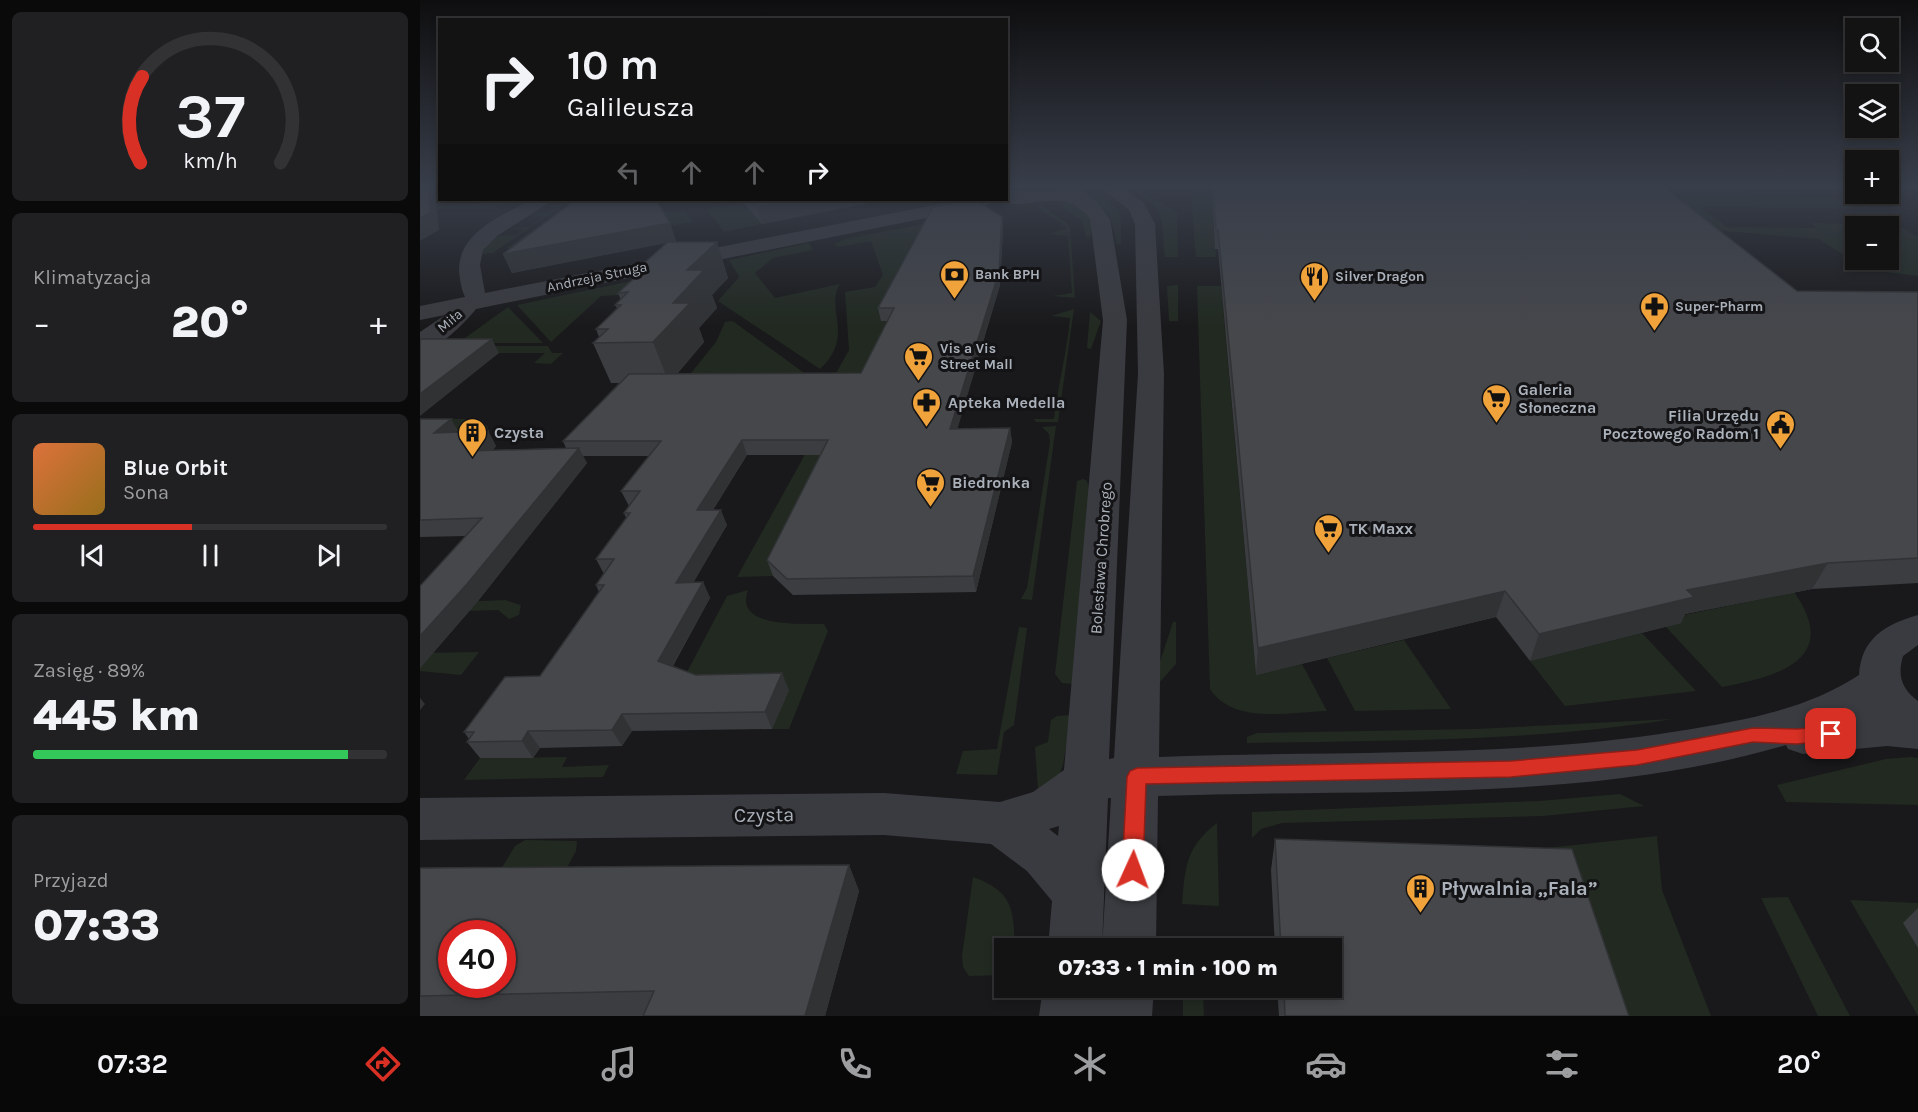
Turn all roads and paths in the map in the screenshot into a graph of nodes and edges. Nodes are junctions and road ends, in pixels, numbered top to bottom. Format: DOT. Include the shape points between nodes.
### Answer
graph roads {
  1 [pos="491,232"];
  2 [pos="784,232"];
  3 [pos="815,232"];
  4 [pos="1104,232"];
  5 [pos="1145,232"];
  6 [pos="471,298"];
  7 [pos="420,304"];
  8 [pos="420,313"];
  9 [pos="420,344"];
  10 [pos="1918,629"];
  11 [pos="1878,683"];
  12 [pos="1918,724"];
  13 [pos="1918,731"];
  14 [pos="1753,735"];
  15 [pos="1137,777"];
  16 [pos="1086,779"];
  17 [pos="420,819"];
  18 [pos="1000,823"];
  19 [pos="1079,898"];
  20 [pos="1076,938"];
  21 [pos="1129,938"];
  22 [pos="1070,998"];
  23 [pos="1125,998"];
  24 [pos="1068,1016"];
  25 [pos="1123,1016"];
  1 -- 6 [label="street" via="469,257"];
  2 -- 6 [label="street, Andrzeja Struga"];
  3 -- 6 [label="street, Andrzeja Struga"];
  4 -- 16 [label="street, Bolesława Chrobrego" via="1115,320"];
  5 -- 15 [label="street" via="1151,374"];
  6 -- 7 [label="street, Andrzeja Struga"];
  6 -- 8 [label="street, Andrzeja Struga"];
  6 -- 9 [label="street, Miła" via="455,319"];
  10 -- 11 [label="street" via="1885,648"];
  11 -- 12 [label="street" via="1894,706"];
  11 -- 14 [label="street" via="1832,713"];
  13 -- 14 [label="street" via="1887,728 1797,737"];
  14 -- 15 [label="street" via="1637,757 1522,768"];
  15 -- 16 [label="street"];
  15 -- 21 [label="street"];
  16 -- 18 [label="street, Czysta" via="1047,809"];
  16 -- 19 [label="street, Bolesława Chrobrego"];
  17 -- 18 [label="street, Czysta" via="884,814"];
  18 -- 19 [label="street, Czysta" via="1043,852 1070,880"];
  19 -- 20 [label="street, Bolesława Chrobrego"];
  22 -- 24 [label="street"];
  23 -- 25 [label="street"];
}
